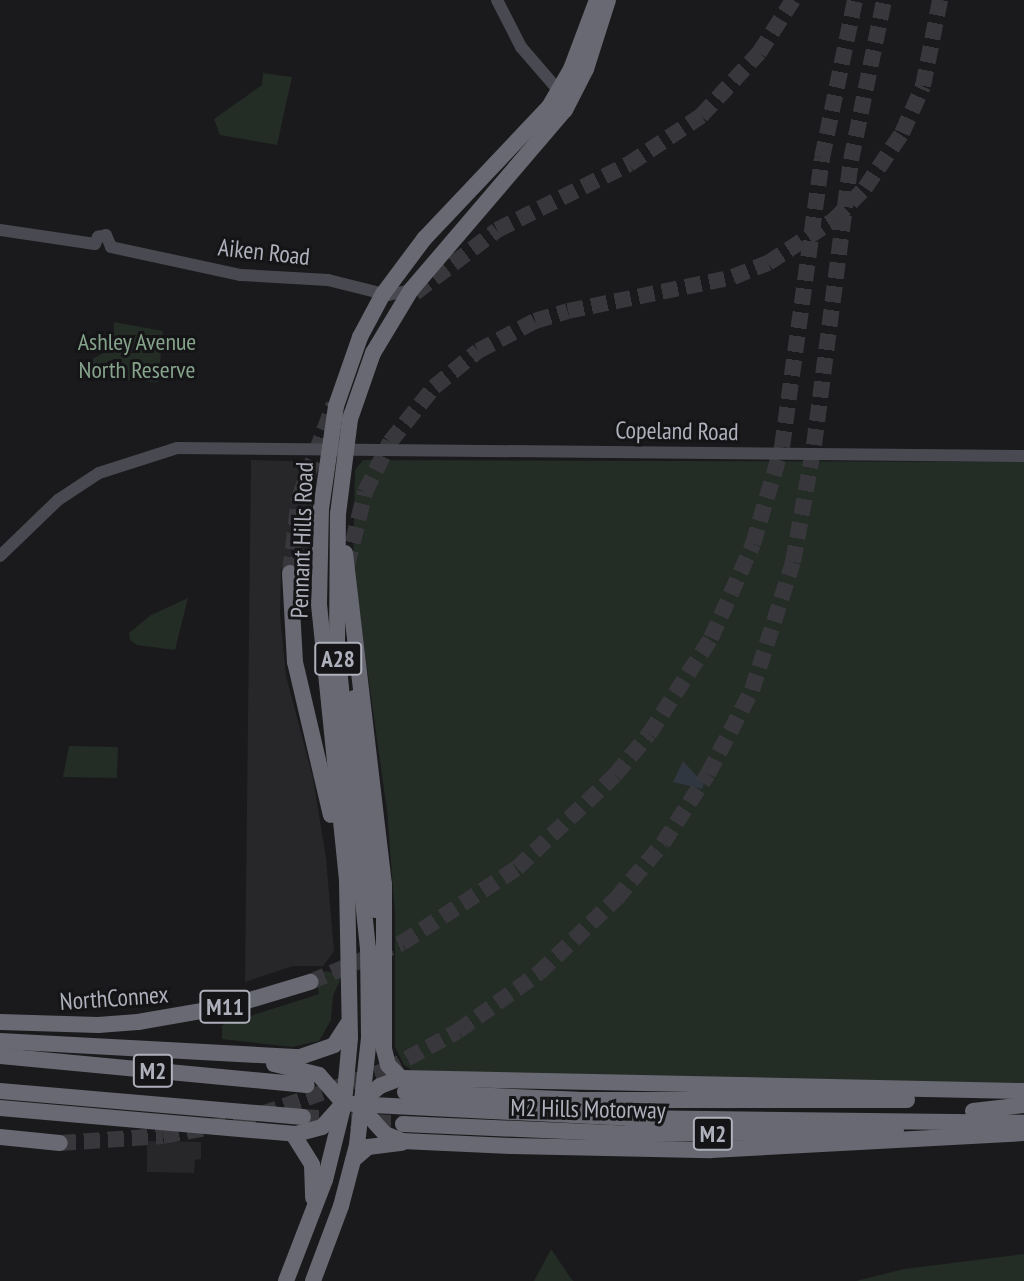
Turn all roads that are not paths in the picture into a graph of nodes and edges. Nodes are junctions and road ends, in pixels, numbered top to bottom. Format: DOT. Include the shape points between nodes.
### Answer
graph roads {
  1 [pos="497,0"];
  2 [pos="597,0"];
  3 [pos="608,0"];
  4 [pos="559,91"];
  5 [pos="0,230"];
  6 [pos="411,290"];
  7 [pos="383,294"];
  8 [pos="329,447"];
  9 [pos="346,448"];
  10 [pos="1024,456"];
  11 [pos="340,482"];
  12 [pos="0,556"];
  13 [pos="290,573"];
  14 [pos="354,698"];
  15 [pos="345,865"];
  16 [pos="376,920"];
  17 [pos="385,964"];
  18 [pos="310,982"];
  19 [pos="351,1016"];
  20 [pos="0,1022"];
  21 [pos="376,1036"];
  22 [pos="0,1041"];
  23 [pos="234,1054"];
  24 [pos="0,1056"];
  25 [pos="307,1085"];
  26 [pos="403,1085"];
  27 [pos="0,1091"];
  28 [pos="1024,1091"];
  29 [pos="1024,1102"];
  30 [pos="356,1104"];
  31 [pos="0,1108"];
  32 [pos="303,1117"];
  33 [pos="716,1119"];
  34 [pos="1024,1122"];
  35 [pos="402,1124"];
  36 [pos="1024,1131"];
  37 [pos="293,1134"];
  38 [pos="0,1137"];
  39 [pos="414,1141"];
  40 [pos="61,1143"];
  41 [pos="355,1153"];
  42 [pos="311,1225"];
  43 [pos="286,1281"];
  44 [pos="313,1281"];
  1 -- 4 [label="main road" via="521,47"];
  2 -- 4 [label="highway, Pennant Hills Road / A28"];
  3 -- 6 [label="highway, Pennant Hills Road / A28" via="586,69 565,110"];
  4 -- 7 [label="highway, Pennant Hills Road / A28" via="530,131 424,239"];
  5 -- 7 [label="main road, Aiken Road" via="95,244 98,237 106,235 112,240 111,247 240,275 328,280"];
  6 -- 7 [label="main road, Aiken Road"];
  6 -- 9 [label="highway, Pennant Hills Road / A28" via="369,364"];
  7 -- 8 [label="highway, Pennant Hills Road / A28" via="346,372"];
  8 -- 9 [label="main road, Copeland Road"];
  8 -- 12 [label="main road, Copeland Road" via="240,445 160,451 99,473 58,500"];
  8 -- 15 [label="highway, Pennant Hills Road / A28" via="321,509 319,603"];
  9 -- 10 [label="main road, Copeland Road"];
  9 -- 11 [label="highway, Pennant Hills Road / A28"];
  11 -- 17 [label="highway" via="384,884"];
  11 -- 21 [label="highway, Pennant Hills Road / A28" via="337,649"];
  13 -- 15 [label="highway" via="295,662"];
  14 -- 16 [label="highway"];
  15 -- 19 [label="highway, Pennant Hills Road / A28"];
  16 -- 17 [label="highway"];
  16 -- 21 [label="highway"];
  17 -- 21 [label="highway"];
  18 -- 20 [label="highway, NorthConnex / M11" via="230,1006 151,1020 98,1026"];
  19 -- 23 [label="highway" via="339,1040 310,1056"];
  19 -- 30 [label="highway, Pennant Hills Road / A28" via="346,1072"];
  21 -- 26 [label="highway"];
  21 -- 30 [label="highway, Pennant Hills Road / A28"];
  22 -- 23 [label="highway, M2"];
  23 -- 30 [label="highway, M2" via="314,1073"];
  24 -- 25 [label="highway, M2"];
  26 -- 28 [label="highway, M2"];
  26 -- 29 [label="highway, M2 Hills Motorway / M2" via="615,1101"];
  26 -- 30 [label="highway, M2"];
  27 -- 32 [label="highway, M2"];
  29 -- 33 [label="highway" via="989,1110"];
  30 -- 33 [label="highway"];
  30 -- 37 [label="highway, M2" via="322,1127"];
  30 -- 39 [label="highway" via="384,1134"];
  30 -- 41 [label="highway, Pennant Hills Road / A28"];
  30 -- 42 [label="highway, Pennant Hills Road / A28" via="335,1140"];
  31 -- 37 [label="highway, M2"];
  33 -- 34 [label="highway"];
  35 -- 36 [label="highway, M2 Hills Motorway / M2" via="695,1134"];
  36 -- 39 [label="highway, M2" via="711,1150"];
  37 -- 42 [label="highway" via="303,1144 314,1171"];
  38 -- 40 [label="highway"];
  39 -- 41 [label="highway"];
  41 -- 44 [label="highway, Pennant Hills Road / A28"];
  42 -- 43 [label="highway, Pennant Hills Road / A28"];
}
